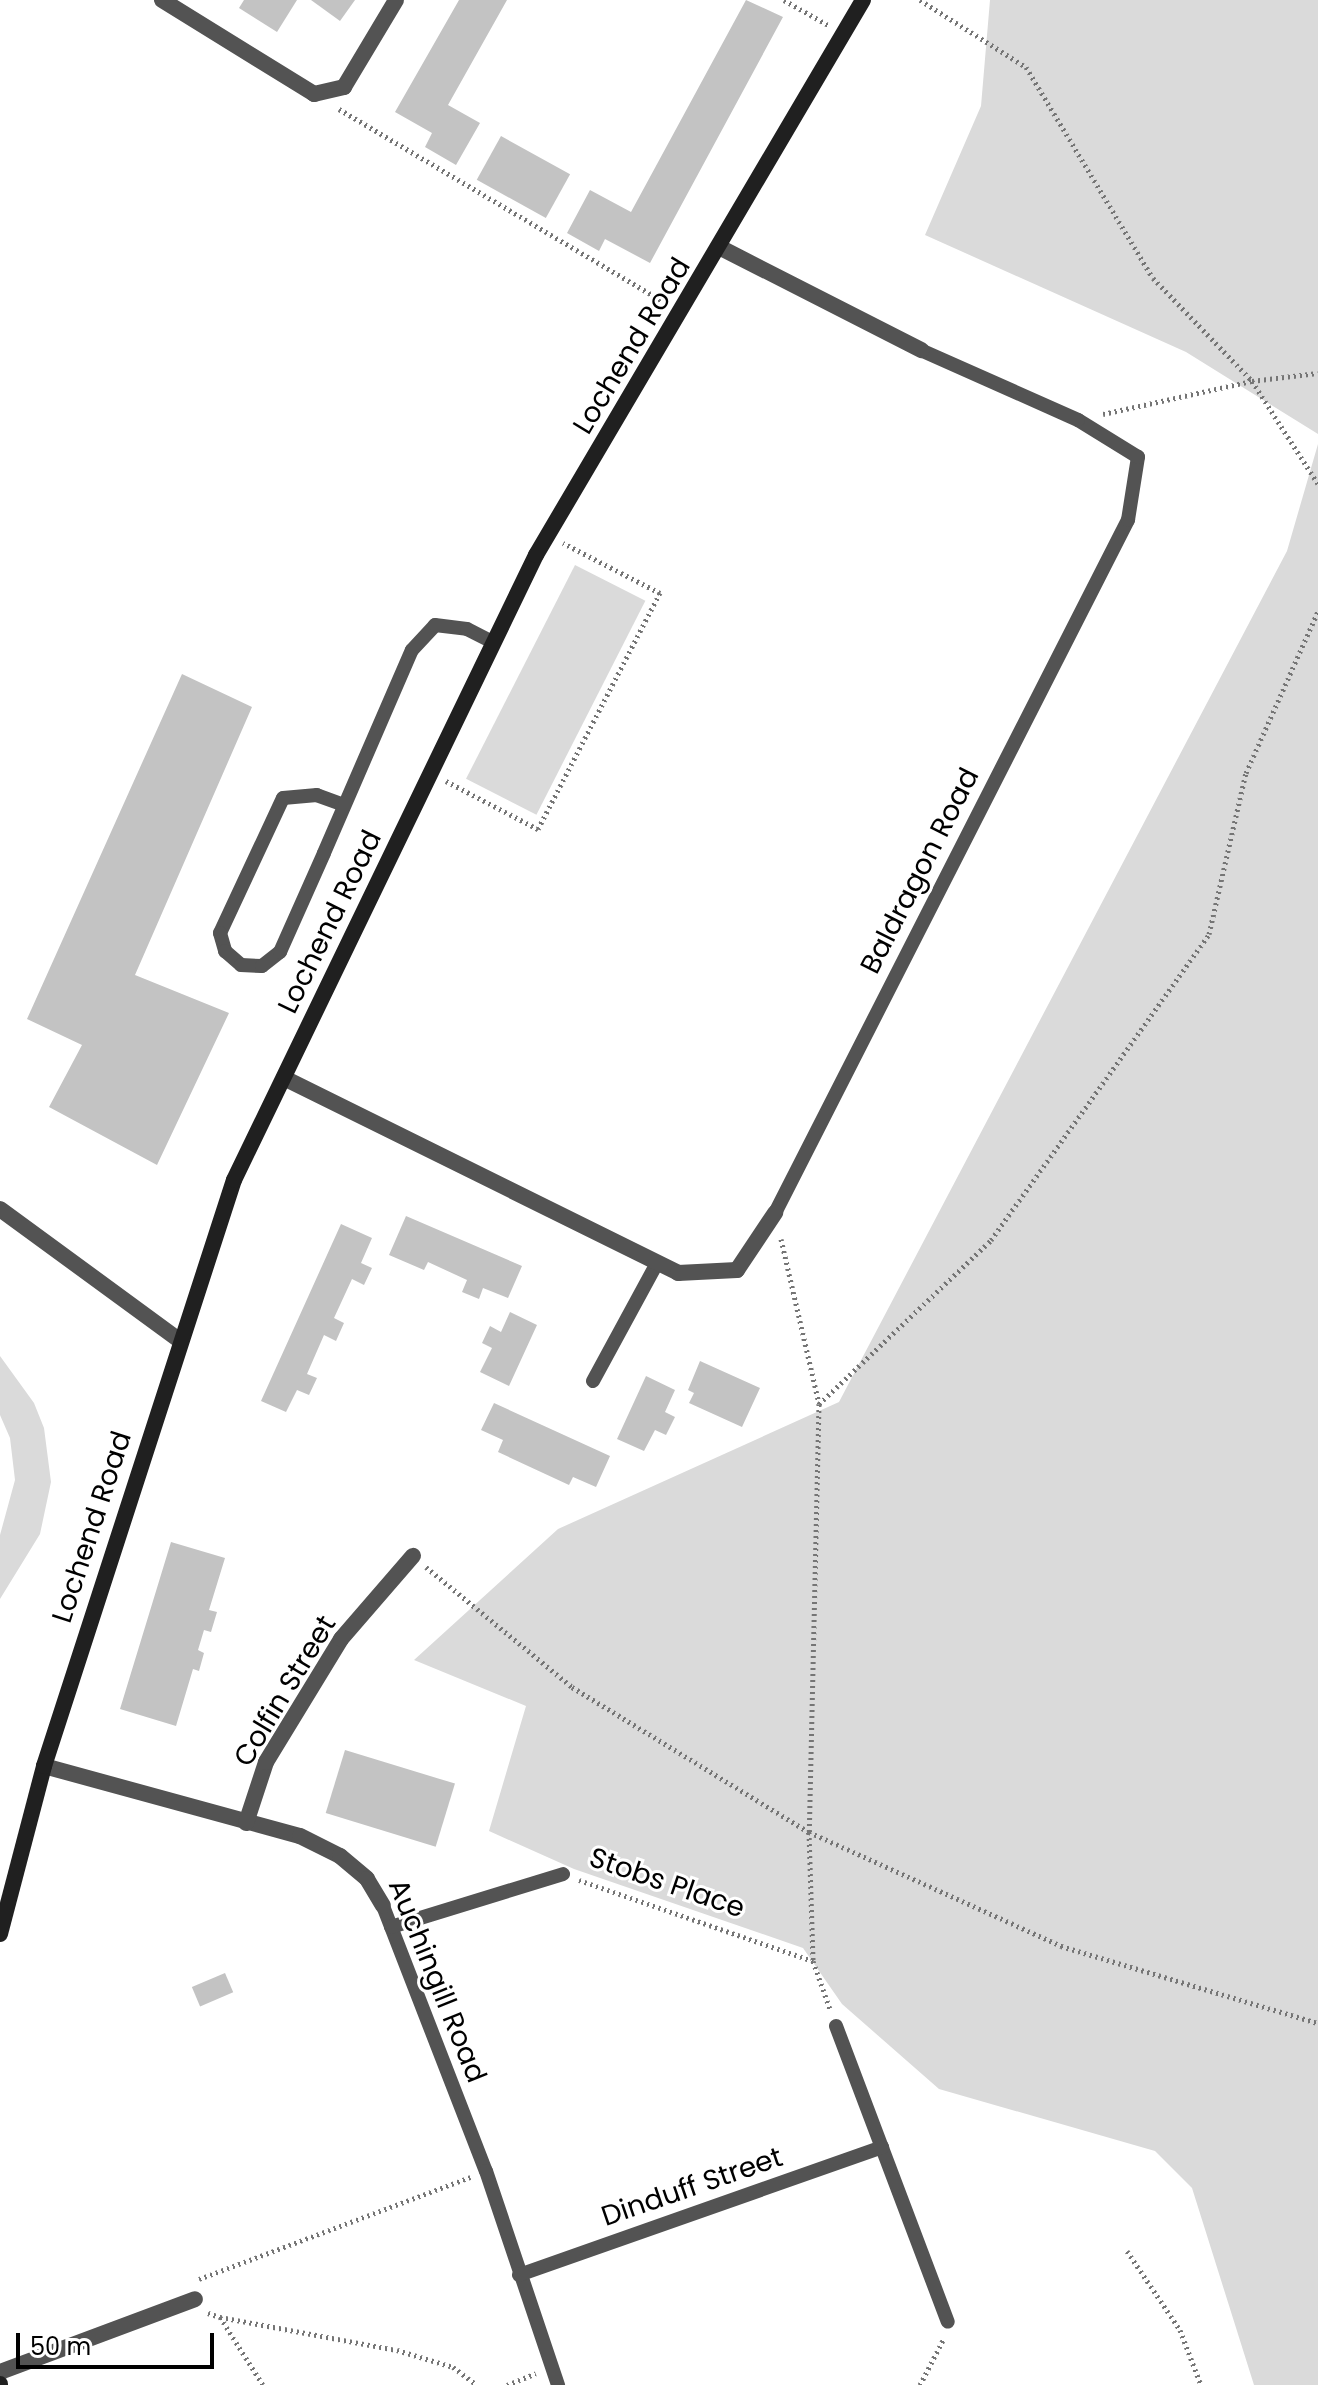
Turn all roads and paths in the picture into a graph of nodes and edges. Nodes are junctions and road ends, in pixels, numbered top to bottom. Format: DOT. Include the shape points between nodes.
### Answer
graph roads {
  1 [pos="162,0"];
  2 [pos="396,0"];
  3 [pos="784,0"];
  4 [pos="863,0"];
  5 [pos="920,0"];
  6 [pos="845,34"];
  7 [pos="314,94"];
  8 [pos="721,248"];
  9 [pos="682,313"];
  10 [pos="921,350"];
  11 [pos="1318,373"];
  12 [pos="1252,381"];
  13 [pos="1078,420"];
  14 [pos="1318,484"];
  15 [pos="548,535"];
  16 [pos="1318,611"];
  17 [pos="494,643"];
  18 [pos="431,774"];
  19 [pos="344,805"];
  20 [pos="284,1078"];
  21 [pos="0,1209"];
  22 [pos="775,1213"];
  23 [pos="657,1263"];
  24 [pos="179,1340"];
  25 [pos="593,1381"];
  26 [pos="819,1404"];
  27 [pos="413,1556"];
  28 [pos="44,1766"];
  29 [pos="246,1823"];
  30 [pos="809,1832"];
  31 [pos="563,1874"];
  32 [pos="383,1906"];
  33 [pos="391,1927"];
  34 [pos="0,1934"];
  35 [pos="813,1961"];
  36 [pos="1318,2023"];
  37 [pos="836,2026"];
  38 [pos="882,2147"];
  39 [pos="486,2171"];
  40 [pos="1127,2251"];
  41 [pos="519,2275"];
  42 [pos="195,2299"];
  43 [pos="220,2317"];
  44 [pos="948,2322"];
  45 [pos="552,2367"];
  46 [pos="0,2372"];
  47 [pos="263,2385"];
  48 [pos="477,2385"];
  49 [pos="507,2385"];
  50 [pos="558,2385"];
  51 [pos="920,2385"];
  52 [pos="1201,2385"];
  1 -- 7 [label="street"];
  2 -- 7 [label="street" via="344,87"];
  3 -- 6 [label="path"];
  4 -- 6 [label="street, Lochend Road"];
  5 -- 12 [label="path" via="1026,67 1153,278"];
  6 -- 8 [label="street, Lochend Road"];
  7 -- 9 [label="path"];
  8 -- 9 [label="street, Lochend Road"];
  8 -- 10 [label="street, Baldragon Road"];
  9 -- 15 [label="street, Lochend Road"];
  10 -- 13 [label="lane, Baldragon Road"];
  11 -- 12 [label="path"];
  12 -- 13 [label="path"];
  12 -- 14 [label="path"];
  13 -- 22 [label="lane, Baldragon Road" via="1138,457 1128,520"];
  15 -- 17 [label="street, Lochend Road"];
  15 -- 18 [label="path" via="660,593 538,829"];
  16 -- 26 [label="path" via="1246,773 1209,934 991,1240"];
  17 -- 18 [label="street, Lochend Road"];
  17 -- 19 [label="lane" via="467,629 435,625 412,650"];
  18 -- 20 [label="street, Lochend Road"];
  19 -- 19 [label="lane" via="280,952 262,966 241,965 225,951 220,933 283,798 317,795"];
  20 -- 23 [label="street, Baldragon Road"];
  20 -- 24 [label="street, Lochend Road" via="234,1180"];
  21 -- 24 [label="street"];
  22 -- 23 [label="street, Baldragon Road" via="737,1270 678,1273"];
  22 -- 26 [label="path"];
  23 -- 25 [label="lane"];
  24 -- 28 [label="street, Lochend Road"];
  26 -- 30 [label="path"];
  27 -- 29 [label="street, Colfin Street" via="341,1639 266,1762"];
  27 -- 30 [label="path" via="572,1687"];
  28 -- 29 [label="street, Auchingill Road"];
  28 -- 34 [label="street, Lochend Road"];
  29 -- 32 [label="street, Auchingill Road" via="300,1836 340,1856 367,1879"];
  30 -- 35 [label="path"];
  30 -- 36 [label="path" via="1061,1946"];
  31 -- 33 [label="lane, Stobs Place"];
  31 -- 35 [label="path, Stobs Place"];
  32 -- 33 [label="lane, Auchingill Road"];
  33 -- 39 [label="lane, Auchingill Road"];
  35 -- 37 [label="path"];
  37 -- 38 [label="lane"];
  38 -- 41 [label="lane, Dinduff Street"];
  38 -- 44 [label="lane"];
  39 -- 41 [label="lane, Auchingill Road"];
  39 -- 42 [label="path" via="197,2280"];
  40 -- 52 [label="path" via="1180,2330"];
  41 -- 45 [label="lane, Auchingill Road"];
  42 -- 43 [label="path" via="199,2310"];
  42 -- 46 [label="street"];
  43 -- 47 [label="path"];
  43 -- 48 [label="path" via="397,2350 453,2367"];
  44 -- 51 [label="path"];
  45 -- 49 [label="path"];
  45 -- 50 [label="lane, Auchingill Road"];
}
